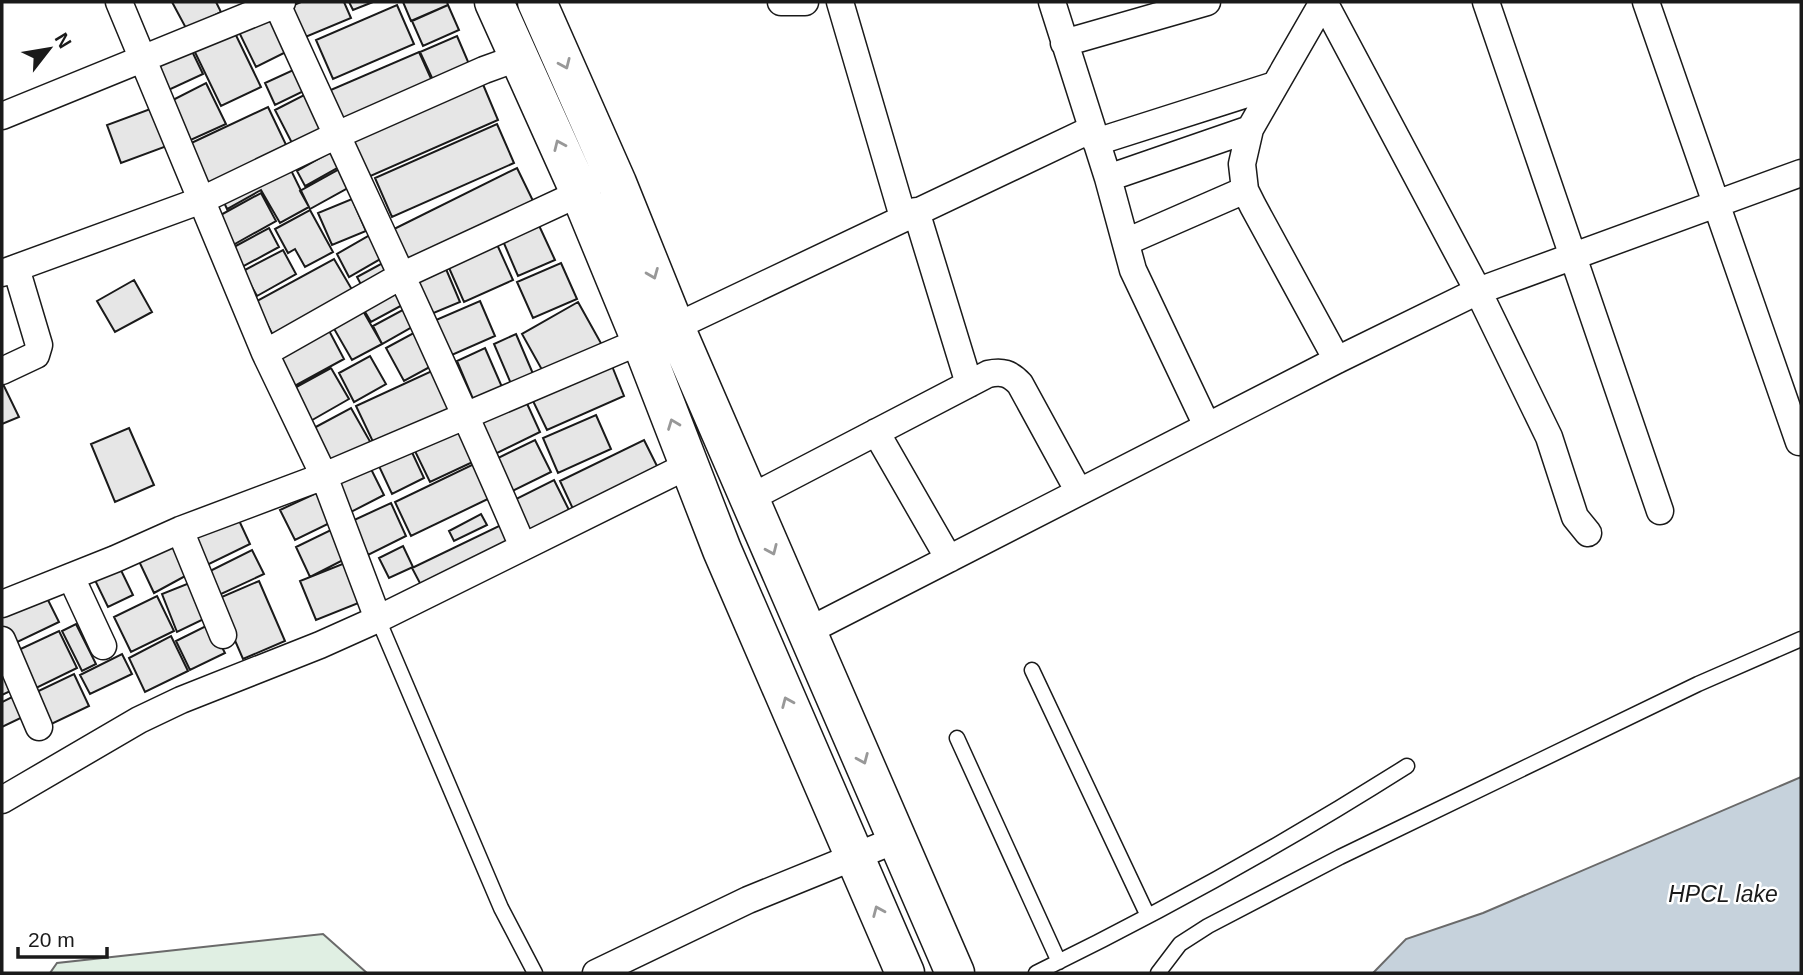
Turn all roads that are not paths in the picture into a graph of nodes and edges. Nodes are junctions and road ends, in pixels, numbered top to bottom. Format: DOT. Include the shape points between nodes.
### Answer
graph roads {
  1 [pos="118,2"];
  2 [pos="494,2"];
  3 [pos="537,2"];
  4 [pos="781,2"];
  5 [pos="805,2"];
  6 [pos="840,2"];
  7 [pos="1052,2"];
  8 [pos="1207,2"];
  9 [pos="1323,2"];
  10 [pos="1486,2"];
  11 [pos="1646,2"];
  12 [pos="279,3"];
  13 [pos="1064,43"];
  14 [pos="142,57"];
  15 [pos="520,57"];
  16 [pos="1275,85"];
  17 [pos="2,116"];
  18 [pos="1250,128"];
  19 [pos="337,135"];
  20 [pos="1094,135"];
  21 [pos="1801,173"];
  22 [pos="1108,177"];
  23 [pos="1245,190"];
  24 [pos="580,193"];
  25 [pos="202,200"];
  26 [pos="1717,204"];
  27 [pos="910,214"];
  28 [pos="1126,242"];
  29 [pos="1573,256"];
  30 [pos="9,270"];
  31 [pos="401,276"];
  32 [pos="1478,291"];
  33 [pos="658,334"];
  34 [pos="265,353"];
  35 [pos="1337,360"];
  36 [pos="2,372"];
  37 [pos="969,384"];
  38 [pos="466,414"];
  39 [pos="1207,426"];
  40 [pos="876,432"];
  41 [pos="1799,442"];
  42 [pos="689,465"];
  43 [pos="324,476"];
  44 [pos="1079,492"];
  45 [pos="750,498"];
  46 [pos="1660,511"];
  47 [pos="180,530"];
  48 [pos="1588,533"];
  49 [pos="523,547"];
  50 [pos="949,559"];
  51 [pos="71,577"];
  52 [pos="2,604"];
  53 [pos="378,620"];
  54 [pos="808,631"];
  55 [pos="223,635"];
  56 [pos="1801,639"];
  57 [pos="2,640"];
  58 [pos="103,646"];
  59 [pos="1032,670"];
  60 [pos="38,727"];
  61 [pos="957,737"];
  62 [pos="1407,766"];
  63 [pos="2,800"];
  64 [pos="898,839"];
  65 [pos="854,856"];
  66 [pos="1148,916"];
  67 [pos="1059,962"];
  68 [pos="535,973"];
  69 [pos="596,973"];
  70 [pos="905,973"];
  71 [pos="955,973"];
  72 [pos="1037,973"];
  73 [pos="1158,973"];
  1 -- 14 [label="street"];
  2 -- 15 [label="main road"];
  3 -- 33 [label="main road, one-way" via="594,128"];
  4 -- 5 [label="street"];
  6 -- 27 [label="street"];
  7 -- 13 [label="street"];
  8 -- 13 [label="street"];
  9 -- 16 [label="street"];
  9 -- 32 [label="street"];
  10 -- 29 [label="street"];
  11 -- 26 [label="street"];
  12 -- 14 [label="street"];
  12 -- 19 [label="street"];
  13 -- 20 [label="street"];
  14 -- 17 [label="street"];
  14 -- 25 [label="street"];
  15 -- 19 [label="street"];
  24 -- 15 [label="main road, one-way"];
  16 -- 18 [label="street"];
  16 -- 20 [label="street"];
  18 -- 22 [label="street"];
  18 -- 23 [label="street" via="1242,164"];
  19 -- 25 [label="street"];
  19 -- 31 [label="street"];
  20 -- 22 [label="street"];
  20 -- 27 [label="street"];
  21 -- 26 [label="street"];
  22 -- 28 [label="street"];
  23 -- 28 [label="street"];
  23 -- 35 [label="street"];
  24 -- 31 [label="street"];
  24 -- 33 [label="main road"];
  25 -- 30 [label="street"];
  25 -- 34 [label="street"];
  26 -- 29 [label="street"];
  26 -- 41 [label="street"];
  27 -- 33 [label="street"];
  27 -- 37 [label="street"];
  28 -- 39 [label="street" via="1139,285"];
  29 -- 32 [label="street"];
  29 -- 46 [label="street"];
  30 -- 36 [label="street" via="40,345 36,355"];
  31 -- 34 [label="street"];
  31 -- 38 [label="street"];
  32 -- 35 [label="street"];
  32 -- 48 [label="street" via="1549,437 1575,517"];
  33 -- 38 [label="street"];
  42 -- 33 [label="main road, one-way"];
  33 -- 45 [label="main road"];
  34 -- 43 [label="street"];
  35 -- 39 [label="street"];
  37 -- 40 [label="street"];
  37 -- 44 [label="street" via="988,374 1012,376"];
  38 -- 43 [label="street"];
  38 -- 49 [label="street"];
  39 -- 44 [label="street"];
  40 -- 45 [label="street"];
  40 -- 50 [label="street"];
  42 -- 49 [label="street"];
  65 -- 42 [label="main road, one-way"];
  43 -- 47 [label="street"];
  43 -- 53 [label="street"];
  44 -- 50 [label="street"];
  45 -- 54 [label="main road, one-way"];
  47 -- 51 [label="street"];
  47 -- 55 [label="street"];
  49 -- 53 [label="street"];
  50 -- 54 [label="street"];
  51 -- 52 [label="street"];
  51 -- 58 [label="street"];
  53 -- 63 [label="street" via="139,720"];
  53 -- 68 [label="lane" via="500,908"];
  54 -- 64 [label="main road, one-way"];
  56 -- 73 [label="lane" via="1673,696 1220,919 1180,944"];
  57 -- 60 [label="street"];
  59 -- 66 [label="lane"];
  61 -- 67 [label="lane"];
  62 -- 66 [label="lane" via="1321,820"];
  64 -- 65 [label="street"];
  64 -- 71 [label="main road"];
  65 -- 69 [label="street"];
  70 -- 65 [label="main road, one-way"];
  66 -- 67 [label="lane"];
  67 -- 72 [label="lane"];
}
